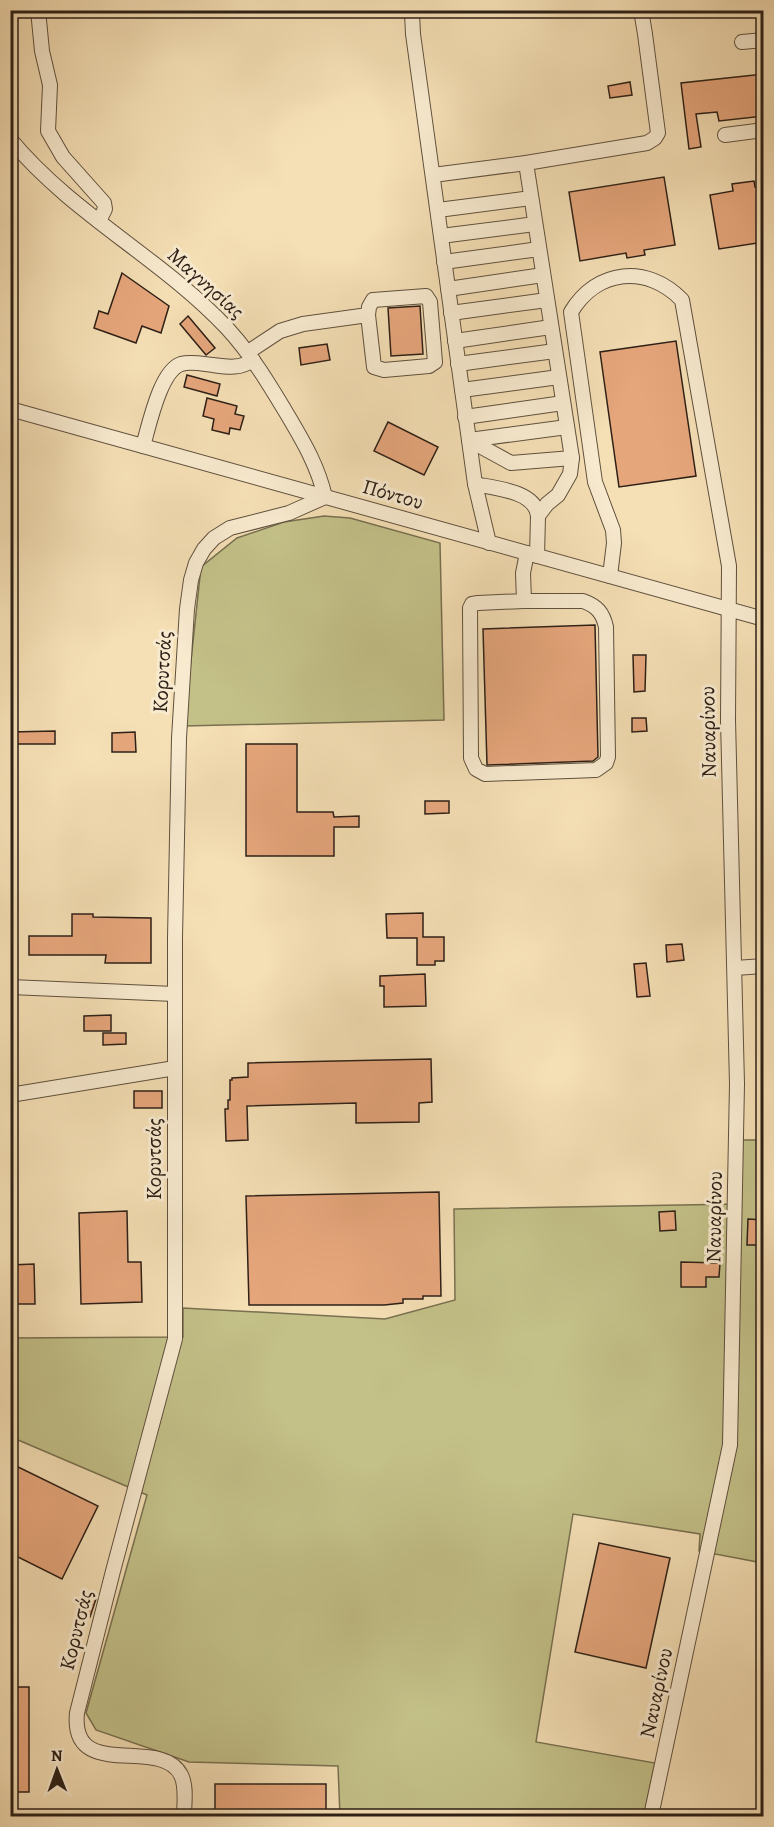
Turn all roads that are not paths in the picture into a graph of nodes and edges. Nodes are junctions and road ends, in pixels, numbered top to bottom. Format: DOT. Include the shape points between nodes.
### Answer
graph roads {
  1 [pos="38,10"];
  2 [pos="414,10"];
  3 [pos="640,10"];
  4 [pos="764,40"];
  5 [pos="742,42"];
  6 [pos="764,130"];
  7 [pos="725,135"];
  8 [pos="10,139"];
  9 [pos="526,163"];
  10 [pos="433,175"];
  11 [pos="531,198"];
  12 [pos="438,210"];
  13 [pos="99,221"];
  14 [pos="535,224"];
  15 [pos="441,236"];
  16 [pos="539,249"];
  17 [pos="444,262"];
  18 [pos="543,275"];
  19 [pos="448,289"];
  20 [pos="547,300"];
  21 [pos="451,312"];
  22 [pos="368,315"];
  23 [pos="551,327"];
  24 [pos="455,340"];
  25 [pos="555,351"];
  26 [pos="251,356"];
  27 [pos="458,364"];
  28 [pos="559,377"];
  29 [pos="462,390"];
  30 [pos="563,403"];
  31 [pos="10,409"];
  32 [pos="465,417"];
  33 [pos="567,427"];
  34 [pos="469,440"];
  35 [pos="143,446"];
  36 [pos="572,458"];
  37 [pos="475,484"];
  38 [pos="325,497"];
  39 [pos="538,516"];
  40 [pos="489,543"];
  41 [pos="532,555"];
  42 [pos="610,576"];
  43 [pos="524,601"];
  44 [pos="729,610"];
  45 [pos="764,619"];
  46 [pos="764,966"];
  47 [pos="735,968"];
  48 [pos="10,987"];
  49 [pos="175,993"];
  50 [pos="175,1068"];
  51 [pos="10,1095"];
  52 [pos="184,1816"];
  53 [pos="651,1816"];
  1 -- 13 [label="street" via="50,85 48,131 63,157 104,203"];
  2 -- 10 [label="street" via="413,34"];
  3 -- 9 [label="street" via="656,138 647,143"];
  4 -- 5 [label="street"];
  6 -- 7 [label="street"];
  8 -- 13 [label="street, Μαγνησίας" via="59,190"];
  9 -- 10 [label="street"];
  9 -- 11 [label="street"];
  10 -- 12 [label="street"];
  11 -- 12 [label="street"];
  11 -- 14 [label="street"];
  12 -- 15 [label="street"];
  13 -- 26 [label="street, Μαγνησίας" via="162,271 225,327"];
  14 -- 15 [label="street"];
  14 -- 16 [label="street"];
  15 -- 17 [label="street"];
  16 -- 17 [label="street"];
  16 -- 18 [label="street"];
  17 -- 19 [label="street"];
  18 -- 19 [label="street"];
  18 -- 20 [label="street"];
  19 -- 21 [label="street"];
  20 -- 21 [label="street"];
  20 -- 23 [label="street"];
  21 -- 24 [label="street"];
  22 -- 22 [label="street" via="374,367 378,370 429,366 435,362 430,302 426,296 373,300"];
  22 -- 26 [label="street" via="303,324 280,332"];
  23 -- 24 [label="street"];
  23 -- 25 [label="street"];
  24 -- 27 [label="street"];
  25 -- 27 [label="street"];
  25 -- 28 [label="street"];
  26 -- 35 [label="street" via="246,365 193,362 175,367 165,380"];
  26 -- 38 [label="street, Μαγνησίας" via="305,446 321,478"];
  27 -- 29 [label="street"];
  28 -- 29 [label="street"];
  28 -- 30 [label="street"];
  29 -- 32 [label="street"];
  30 -- 32 [label="street"];
  30 -- 33 [label="street"];
  31 -- 35 [label="street, Πόντου"];
  32 -- 34 [label="street"];
  33 -- 34 [label="street"];
  33 -- 36 [label="street"];
  34 -- 36 [label="street" via="511,463"];
  34 -- 37 [label="street"];
  35 -- 38 [label="street, Πόντου"];
  36 -- 39 [label="street" via="570,474 558,495"];
  37 -- 39 [label="street" via="529,498"];
  37 -- 40 [label="street"];
  38 -- 40 [label="street, Πόντου"];
  38 -- 49 [label="street, Κορυτσάς" via="289,513 230,528 214,538 196,563 187,609 179,738"];
  39 -- 41 [label="street"];
  40 -- 41 [label="street, Πόντου"];
  41 -- 42 [label="street, Πόντου"];
  41 -- 43 [label="street" via="523,573"];
  42 -- 44 [label="street, Πόντου"];
  42 -- 44 [label="street, Ναυαρίνου" via="614,543 595,482 571,312 583,294 601,282 633,276 655,280 682,300 729,566"];
  43 -- 43 [label="street" via="583,601 604,617 608,758 596,770 485,774 473,764 470,608 478,603"];
  44 -- 45 [label="street, Πόντου"];
  44 -- 47 [label="street, Ναυαρίνου"];
  46 -- 47 [label="street"];
  47 -- 53 [label="street, Ναυαρίνου" via="737,1084 730,1444"];
  48 -- 49 [label="street"];
  49 -- 50 [label="street, Κορυτσάς"];
  50 -- 51 [label="street"];
  50 -- 52 [label="street, Κορυτσάς" via="175,1339 76,1726 86,1745 102,1753 158,1759 177,1769 183,1781"];
}
